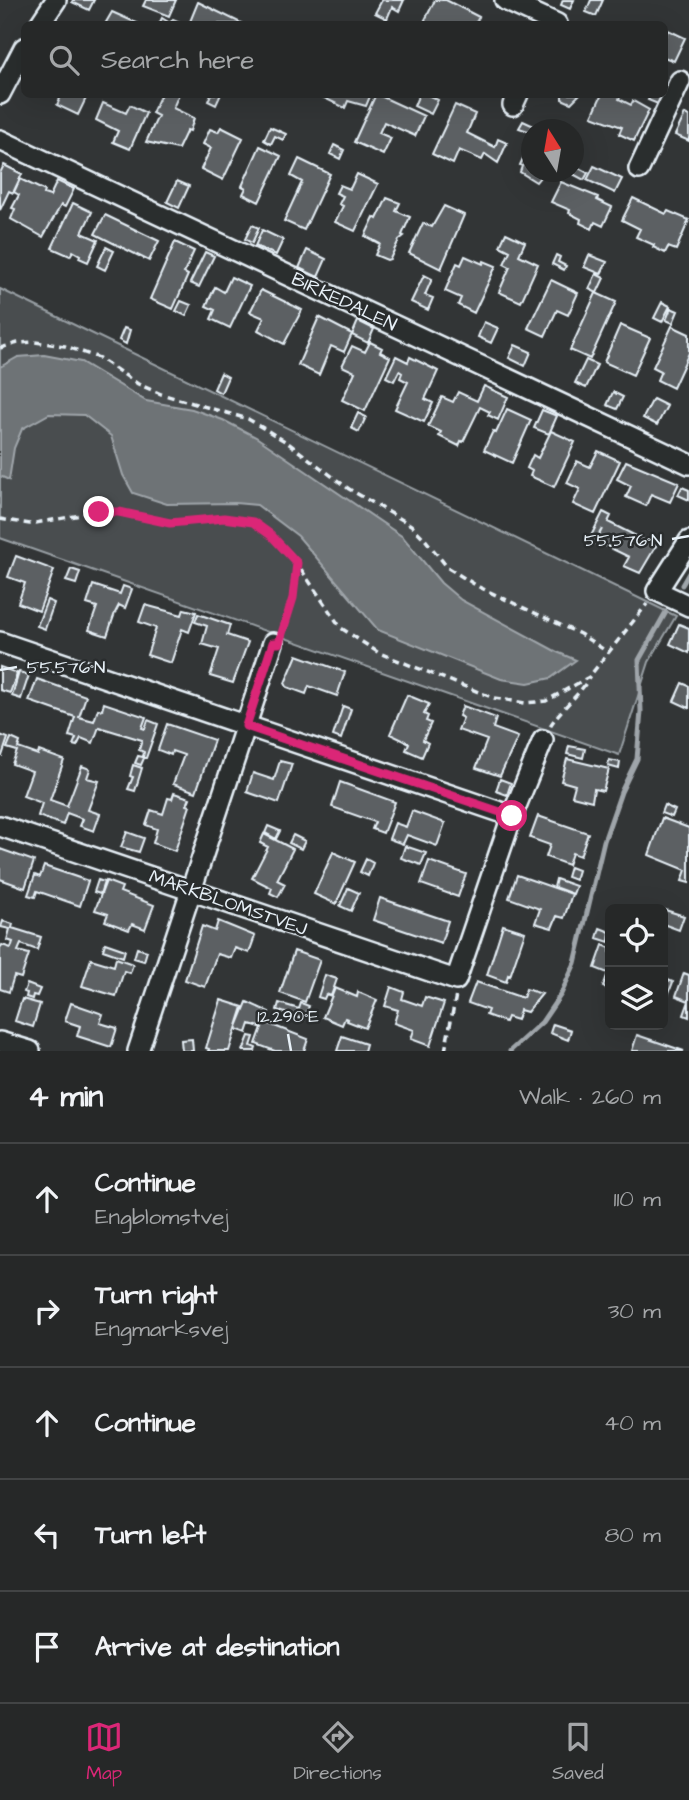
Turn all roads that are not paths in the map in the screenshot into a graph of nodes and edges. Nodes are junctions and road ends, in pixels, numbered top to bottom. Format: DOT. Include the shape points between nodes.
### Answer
graph roads {
  1 [pos="56,0"];
  2 [pos="505,0"];
  3 [pos="42,21"];
  4 [pos="548,21"];
  5 [pos="21,54"];
  6 [pos="678,80"];
  7 [pos="0,94"];
  8 [pos="0,140"];
  9 [pos="639,169"];
  10 [pos="689,464"];
  11 [pos="689,541"];
  12 [pos="689,606"];
  13 [pos="0,642"];
  14 [pos="273,643"];
  15 [pos="246,726"];
  16 [pos="542,740"];
  17 [pos="512,816"];
  18 [pos="0,825"];
  19 [pos="191,891"];
  20 [pos="0,1041"];
  21 [pos="144,1049"];
  22 [pos="30,1051"];
  1 -- 3 [label="street"];
  2 -- 4 [label="street"];
  5 -- 7 [label="street"];
  6 -- 9 [label="street"];
  8 -- 10 [label="street, BIRKEDALEN"];
  11 -- 12 [label="street" via="657,591"];
  13 -- 15 [label="street"];
  14 -- 15 [label="street"];
  15 -- 17 [label="street"];
  15 -- 19 [label="street"];
  16 -- 17 [label="street"];
  17 -- 19 [label="street, MARKBLOMSTVEJ" via="456,980"];
  18 -- 19 [label="street, MARKBLOMSTVEJ"];
  19 -- 21 [label="street"];
  20 -- 22 [label="street"];
}
